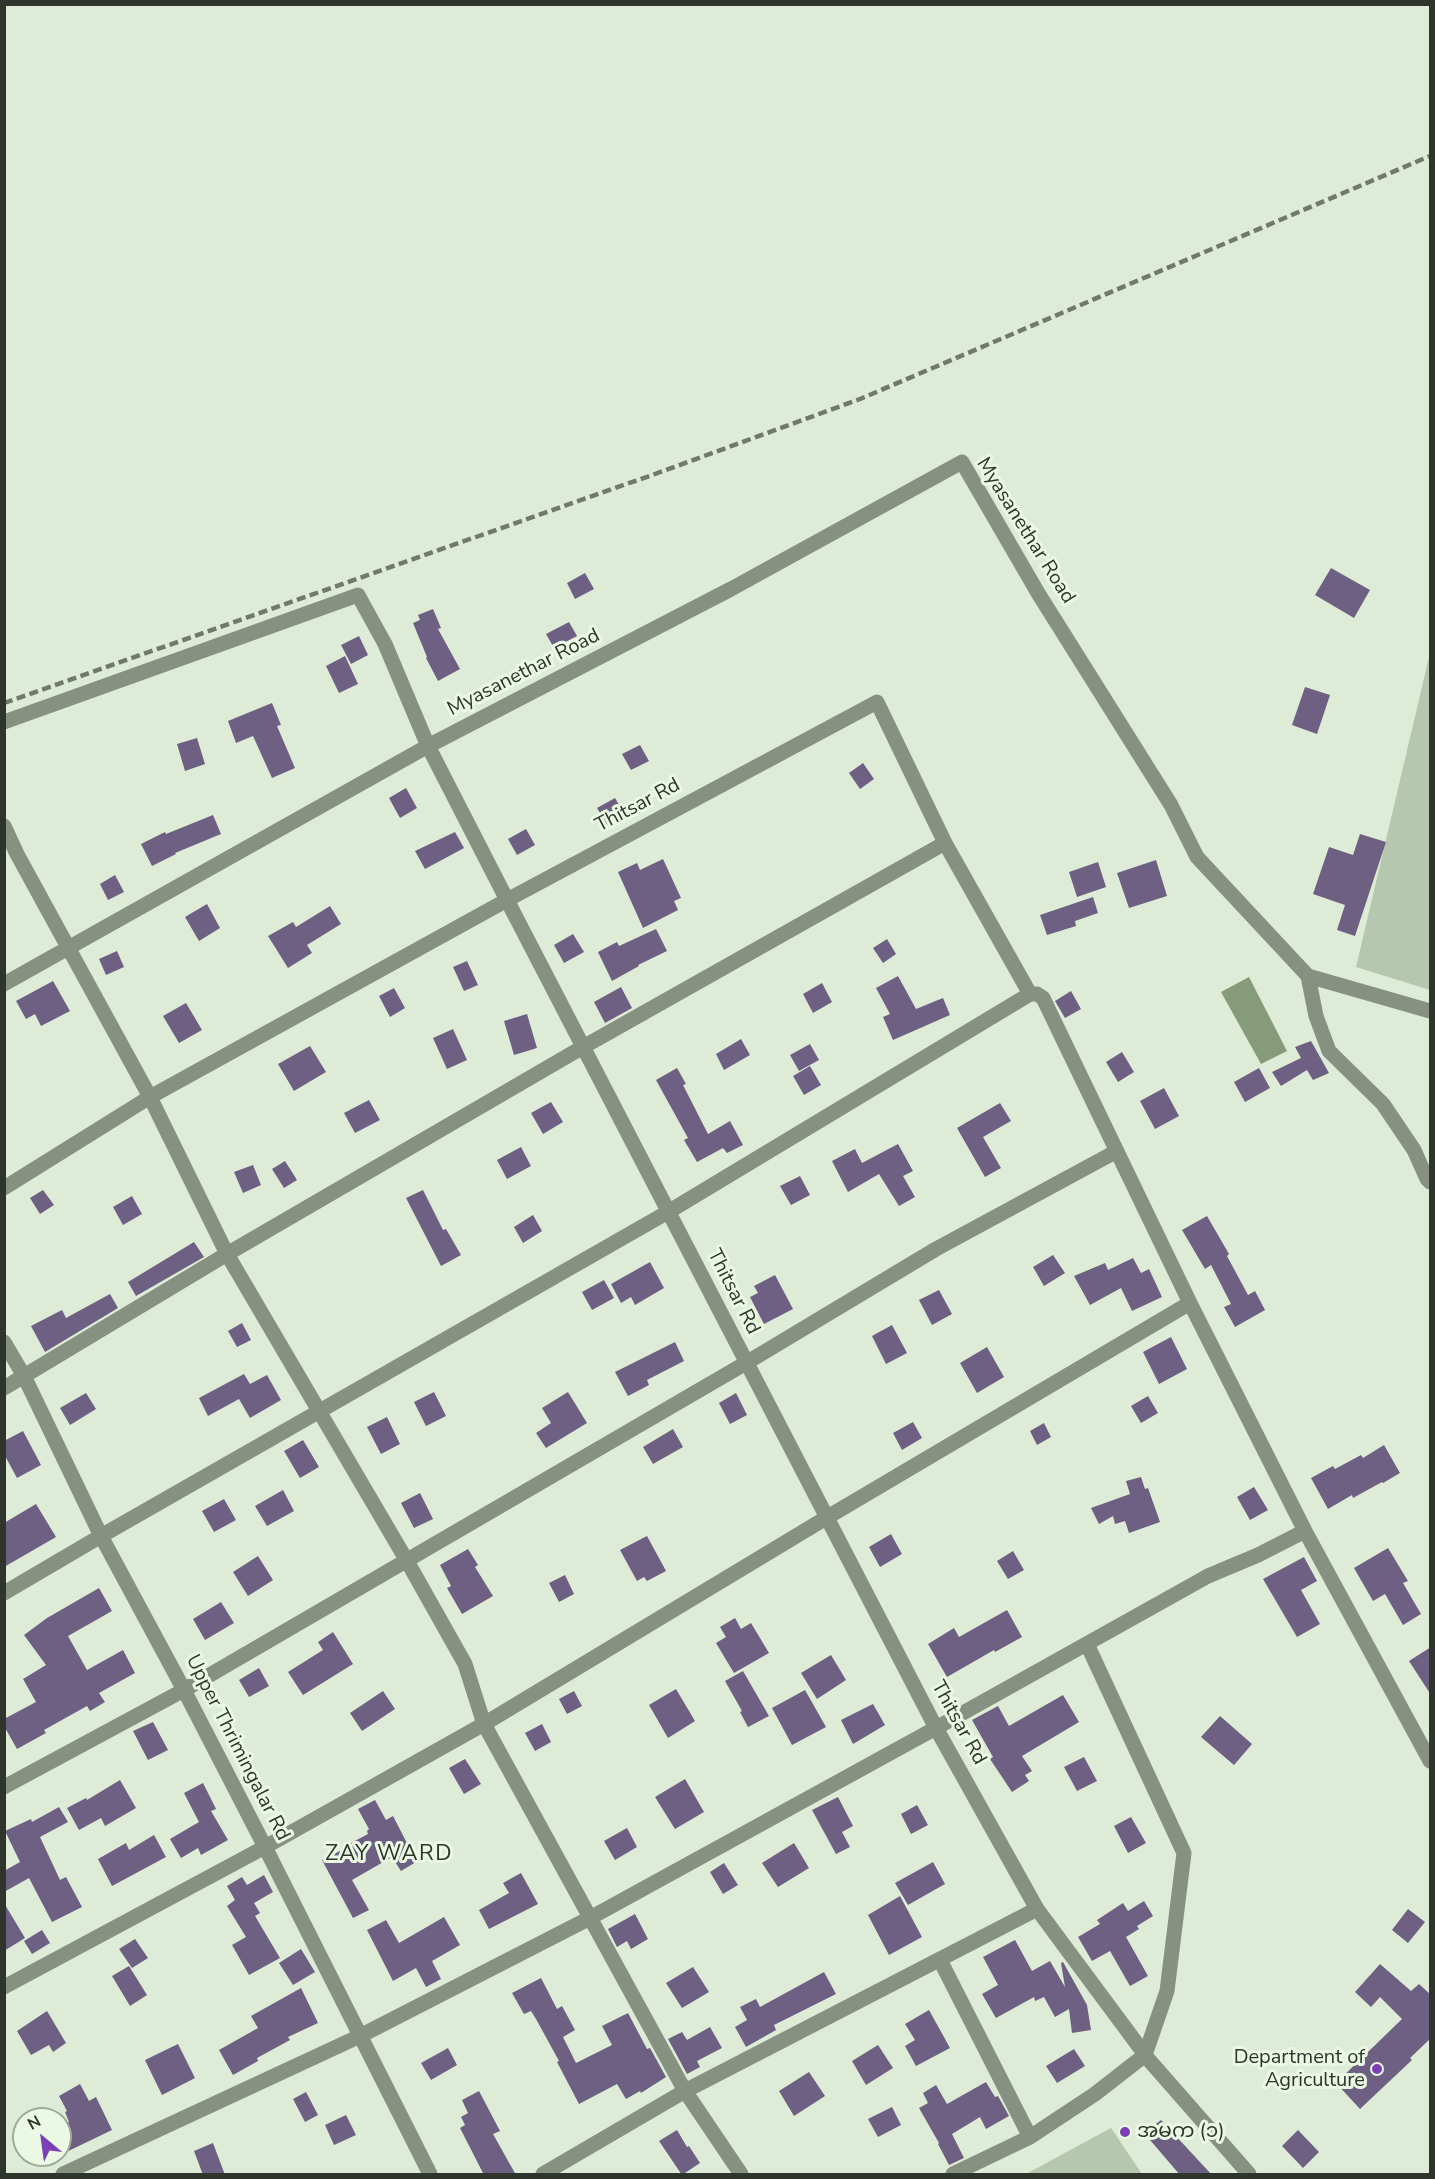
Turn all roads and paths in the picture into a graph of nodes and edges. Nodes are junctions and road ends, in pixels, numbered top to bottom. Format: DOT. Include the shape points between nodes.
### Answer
graph roads {
  1 [pos="4,722"];
  2 [pos="428,746"];
  3 [pos="4,826"];
  4 [pos="945,843"];
  5 [pos="507,900"];
  6 [pos="70,948"];
  7 [pos="1308,976"];
  8 [pos="4,984"];
  9 [pos="1030,994"];
  10 [pos="1431,1011"];
  11 [pos="583,1047"];
  12 [pos="150,1097"];
  13 [pos="1117,1152"];
  14 [pos="1431,1182"];
  15 [pos="4,1188"];
  16 [pos="668,1212"];
  17 [pos="227,1254"];
  18 [pos="1191,1303"];
  19 [pos="4,1342"];
  20 [pos="746,1363"];
  21 [pos="24,1376"];
  22 [pos="4,1388"];
  23 [pos="320,1411"];
  24 [pos="826,1518"];
  25 [pos="1305,1531"];
  26 [pos="101,1536"];
  27 [pos="406,1561"];
  28 [pos="4,1593"];
  29 [pos="1087,1644"];
  30 [pos="184,1690"];
  31 [pos="484,1724"];
  32 [pos="936,1728"];
  33 [pos="1431,1761"];
  34 [pos="4,1787"];
  35 [pos="265,1847"];
  36 [pos="1037,1909"];
  37 [pos="590,1918"];
  38 [pos="940,1960"];
  39 [pos="4,1987"];
  40 [pos="360,2036"];
  41 [pos="1144,2055"];
  42 [pos="685,2091"];
  43 [pos="1030,2137"];
  44 [pos="63,2175"];
  45 [pos="430,2175"];
  46 [pos="543,2175"];
  47 [pos="741,2175"];
  48 [pos="953,2175"];
  49 [pos="1249,2175"];
  1 -- 2 [label="street" via="358,595"];
  2 -- 5 [label="street"];
  2 -- 6 [label="street"];
  2 -- 7 [label="street, Myasanethar Road" via="731,589 962,462 1038,593 1172,805 1197,857"];
  3 -- 6 [label="street"];
  4 -- 5 [label="street, Thitsar Rd" via="877,702"];
  4 -- 9 [label="street"];
  4 -- 11 [label="street"];
  5 -- 11 [label="street, Thitsar Rd"];
  5 -- 12 [label="street"];
  6 -- 8 [label="street"];
  6 -- 12 [label="street"];
  7 -- 10 [label="street"];
  7 -- 14 [label="street" via="1316,1016 1329,1051 1383,1104"];
  9 -- 13 [label="street" via="1043,998"];
  9 -- 16 [label="street"];
  11 -- 16 [label="street, Thitsar Rd"];
  11 -- 17 [label="street"];
  12 -- 15 [label="street"];
  12 -- 17 [label="street"];
  13 -- 18 [label="street"];
  13 -- 20 [label="street" via="936,1249"];
  16 -- 20 [label="street, Thitsar Rd"];
  16 -- 23 [label="street"];
  17 -- 21 [label="street"];
  17 -- 23 [label="street"];
  18 -- 24 [label="street"];
  18 -- 25 [label="street"];
  19 -- 21 [label="street, Upper Thrimingalar Rd"];
  20 -- 24 [label="street, Thitsar Rd"];
  20 -- 27 [label="street"];
  21 -- 22 [label="street"];
  21 -- 26 [label="street, Upper Thrimingalar Rd"];
  23 -- 26 [label="street"];
  23 -- 27 [label="street"];
  24 -- 31 [label="street"];
  24 -- 32 [label="street, Thitsar Rd"];
  25 -- 29 [label="street" via="1208,1576"];
  25 -- 33 [label="street"];
  26 -- 28 [label="street"];
  26 -- 30 [label="street, Upper Thrimingalar Rd"];
  27 -- 30 [label="street"];
  27 -- 31 [label="street" via="465,1664"];
  29 -- 32 [label="street"];
  29 -- 41 [label="street" via="1184,1853 1167,1991"];
  30 -- 34 [label="street"];
  30 -- 35 [label="street, Upper Thrimingalar Rd"];
  31 -- 35 [label="street"];
  31 -- 37 [label="street"];
  32 -- 36 [label="street, Thitsar Rd"];
  32 -- 37 [label="street"];
  35 -- 39 [label="street"];
  35 -- 40 [label="street, Upper Thrimingalar Rd"];
  36 -- 38 [label="street"];
  36 -- 41 [label="street, Thitsar Rd"];
  37 -- 40 [label="street"];
  37 -- 42 [label="street"];
  38 -- 42 [label="street"];
  38 -- 43 [label="street"];
  40 -- 44 [label="street"];
  40 -- 45 [label="street, Upper Thrimingalar Rd"];
  41 -- 43 [label="street" via="1095,2094"];
  41 -- 49 [label="street, Thitsar Rd"];
  42 -- 46 [label="street"];
  42 -- 47 [label="street"];
  43 -- 48 [label="street"];
}
